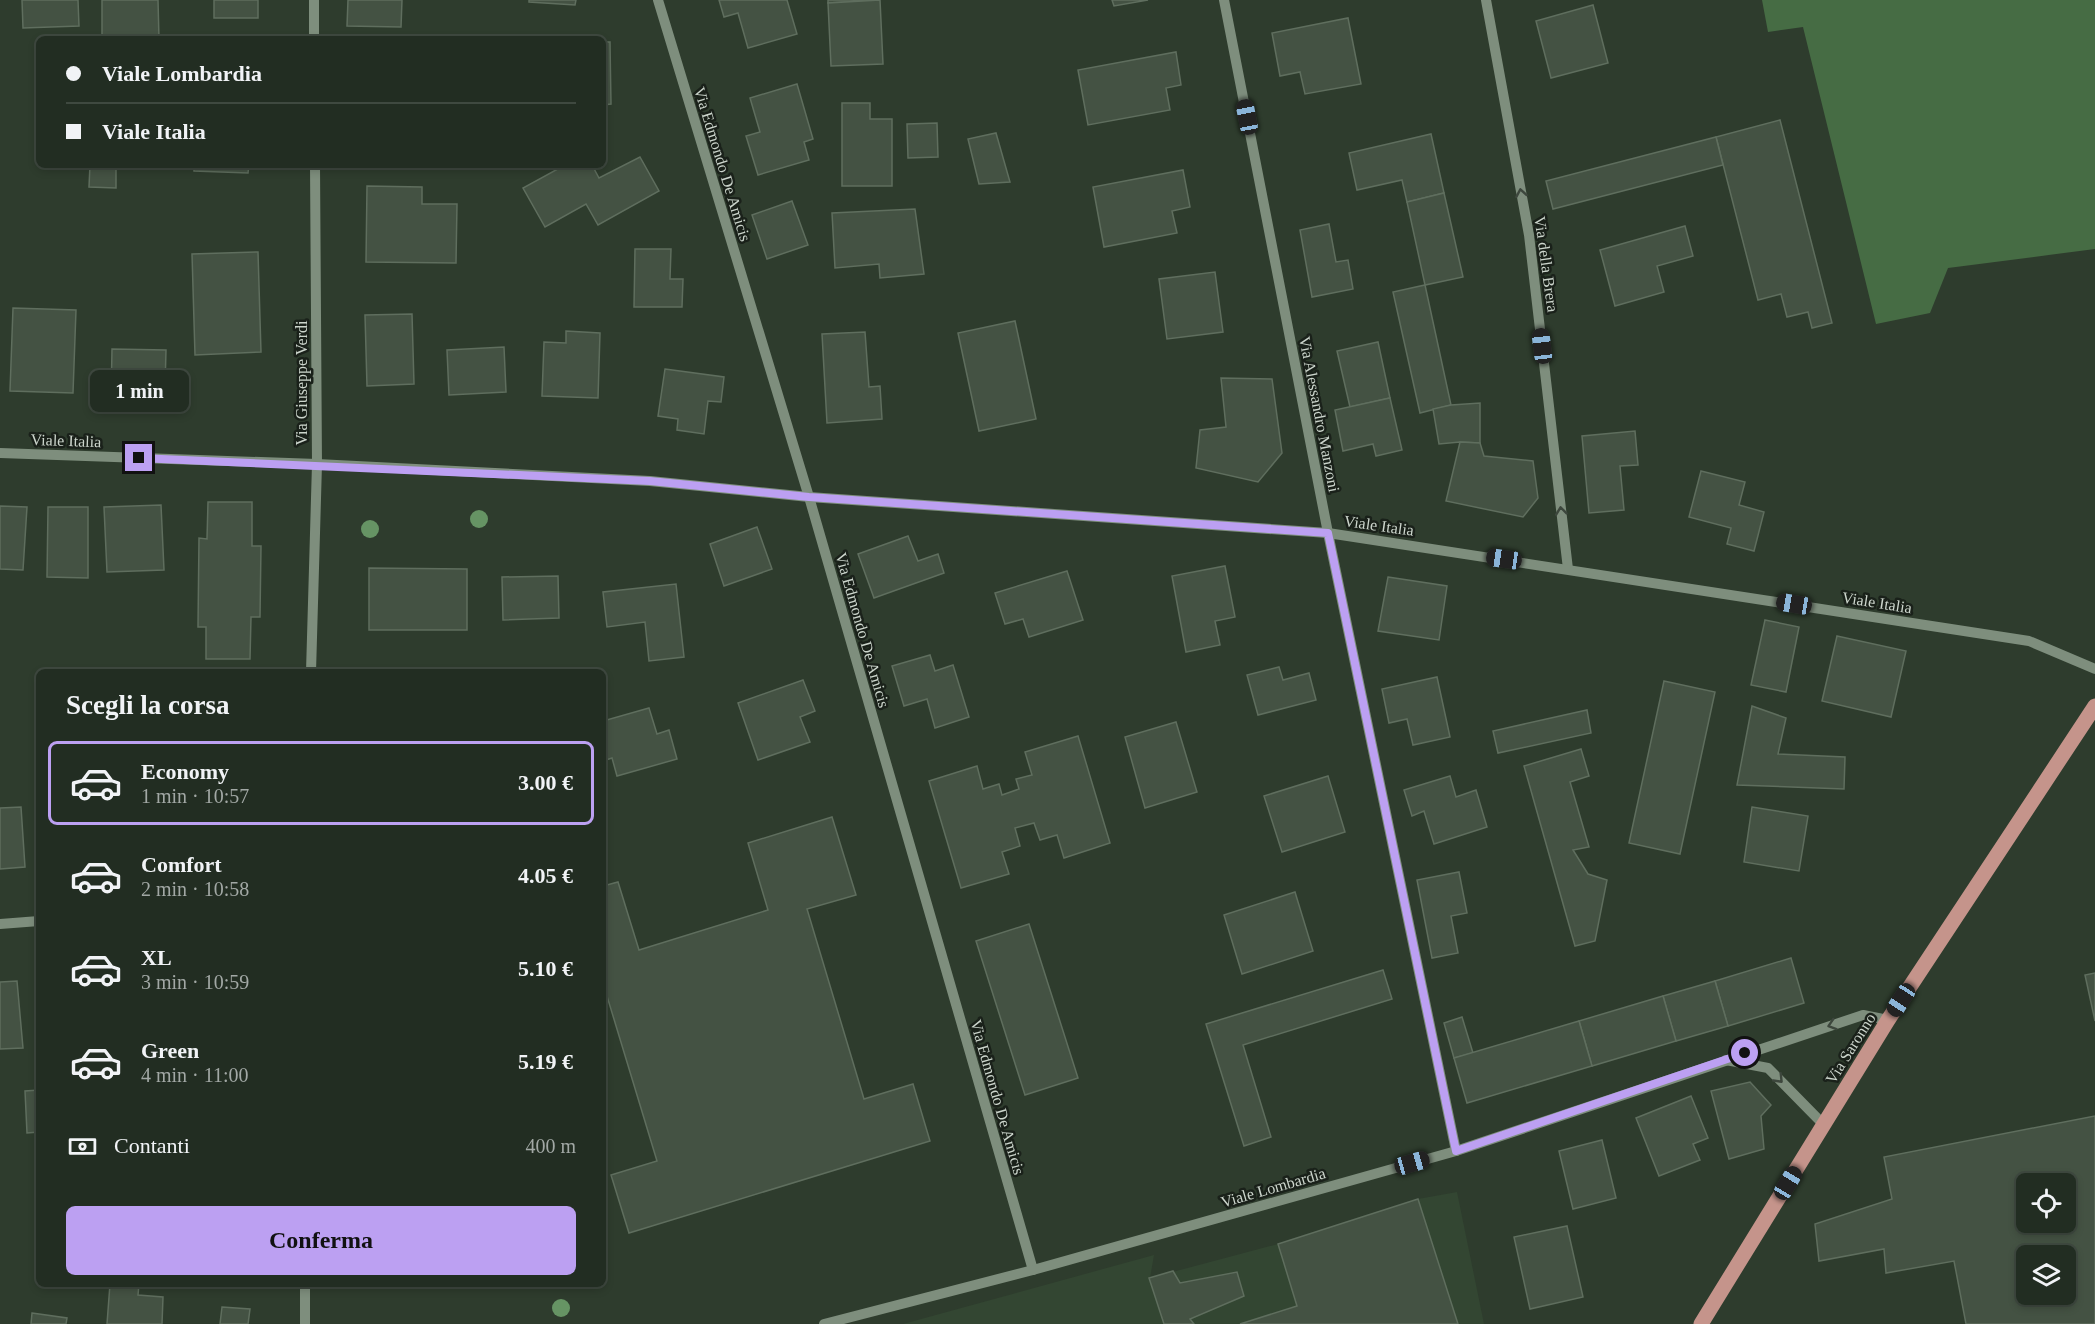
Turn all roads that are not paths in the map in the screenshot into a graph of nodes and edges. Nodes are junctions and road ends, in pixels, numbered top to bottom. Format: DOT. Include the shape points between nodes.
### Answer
graph roads {
  1 [pos="314,0"];
  2 [pos="658,0"];
  3 [pos="1224,0"];
  4 [pos="1486,0"];
  5 [pos="314,36"];
  6 [pos="315,168"];
  7 [pos="0,453"];
  8 [pos="317,465"];
  9 [pos="809,497"];
  10 [pos="1328,533"];
  11 [pos="1568,569"];
  12 [pos="311,669"];
  13 [pos="2095,669"];
  14 [pos="2095,706"];
  15 [pos="36,921"];
  16 [pos="0,924"];
  17 [pos="1888,1020"];
  18 [pos="1726,1060"];
  19 [pos="1824,1125"];
  20 [pos="1456,1151"];
  21 [pos="1033,1270"];
  22 [pos="305,1287"];
  23 [pos="305,1324"];
  24 [pos="824,1324"];
  25 [pos="1701,1324"];
  1 -- 5 [label="street"];
  2 -- 9 [label="street, Via Edmondo De Amicis"];
  3 -- 10 [label="street, Via Alessandro Manzoni"];
  11 -- 4 [label="street, Via della Brera, one-way" via="1529,235"];
  6 -- 8 [label="street, Via Giuseppe Verdi"];
  7 -- 8 [label="street, Viale Italia"];
  8 -- 9 [label="street, Viale Italia" via="650,481"];
  8 -- 12 [label="street, Via Giuseppe Verdi"];
  9 -- 10 [label="street, Viale Italia"];
  9 -- 21 [label="street, Via Edmondo De Amicis"];
  10 -- 11 [label="street, Viale Italia"];
  10 -- 20 [label="street, Via Alessandro Manzoni"];
  11 -- 13 [label="street, Viale Italia" via="2028,641"];
  14 -- 17 [label="main road, Via Saronno"];
  15 -- 16 [label="street"];
  17 -- 18 [label="street, Viale Lombardia, one-way" via="1863,1015"];
  17 -- 19 [label="main road, Via Saronno"];
  18 -- 19 [label="street, Viale Lombardia, one-way" via="1768,1068"];
  18 -- 20 [label="street, Viale Lombardia"];
  19 -- 25 [label="main road, Via Saronno"];
  20 -- 21 [label="street, Viale Lombardia"];
  21 -- 24 [label="street, Viale Lombardia"];
  22 -- 23 [label="street"];
}
